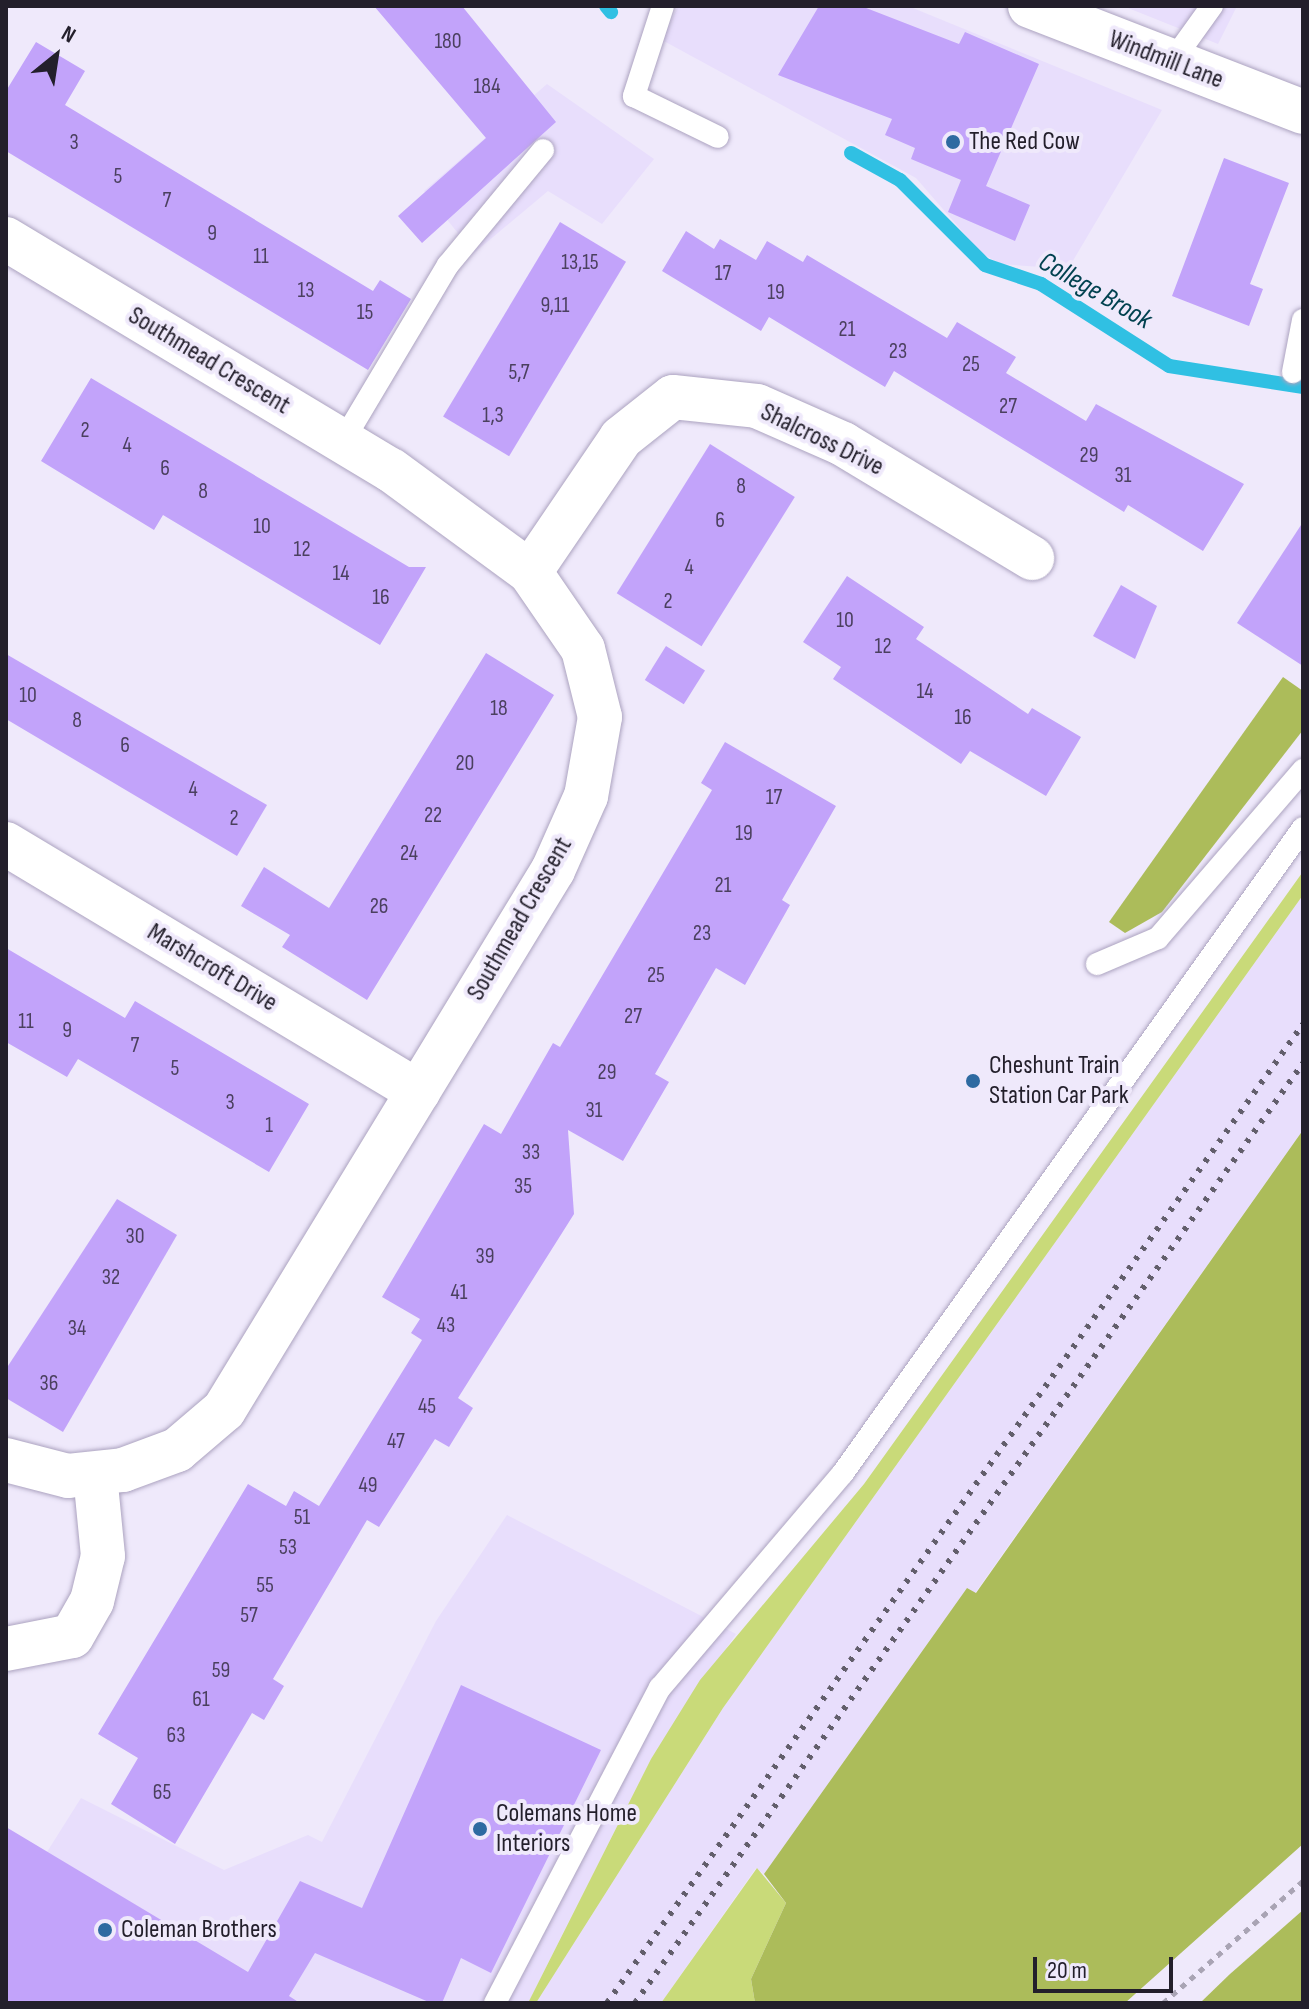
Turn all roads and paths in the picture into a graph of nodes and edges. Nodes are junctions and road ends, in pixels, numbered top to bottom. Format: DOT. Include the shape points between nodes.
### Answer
graph roads {
  1 [pos="663,6"];
  2 [pos="1030,6"];
  3 [pos="1212,6"];
  4 [pos="1171,63"];
  5 [pos="1303,112"];
  6 [pos="718,137"];
  7 [pos="543,150"];
  8 [pos="6,239"];
  9 [pos="1303,320"];
  10 [pos="1293,372"];
  11 [pos="343,441"];
  12 [pos="1032,558"];
  13 [pos="530,572"];
  14 [pos="1303,770"];
  15 [pos="1303,828"];
  16 [pos="6,844"];
  17 [pos="1097,964"];
  18 [pos="418,1092"];
  19 [pos="6,1460"];
  20 [pos="95,1474"];
  21 [pos="6,1649"];
  22 [pos="1303,1881"];
  23 [pos="495,2003"];
  24 [pos="1163,2003"];
  1 -- 6 [label="lane" via="634,96"];
  2 -- 4 [label="street, Windmill Lane"];
  3 -- 4 [label="lane"];
  4 -- 5 [label="street, Windmill Lane"];
  7 -- 11 [label="lane" via="448,265"];
  8 -- 11 [label="street, Southmead Crescent"];
  9 -- 10 [label="lane"];
  11 -- 13 [label="street, Southmead Crescent"];
  12 -- 13 [label="street, Shalcross Drive" via="843,444 757,406 673,397 621,438"];
  13 -- 18 [label="street, Southmead Crescent" via="583,649 600,717 586,796 553,870"];
  14 -- 17 [label="lane" via="1158,938"];
  15 -- 23 [label="lane" via="843,1473 660,1688"];
  16 -- 18 [label="street, Marshcroft Drive"];
  18 -- 20 [label="street, Southmead Crescent" via="224,1410 177,1450"];
  19 -- 20 [label="street, Southmead Crescent" via="44,1473"];
  20 -- 21 [label="street" via="103,1556 92,1601 72,1636"];
  22 -- 24 [label="path"];
}
